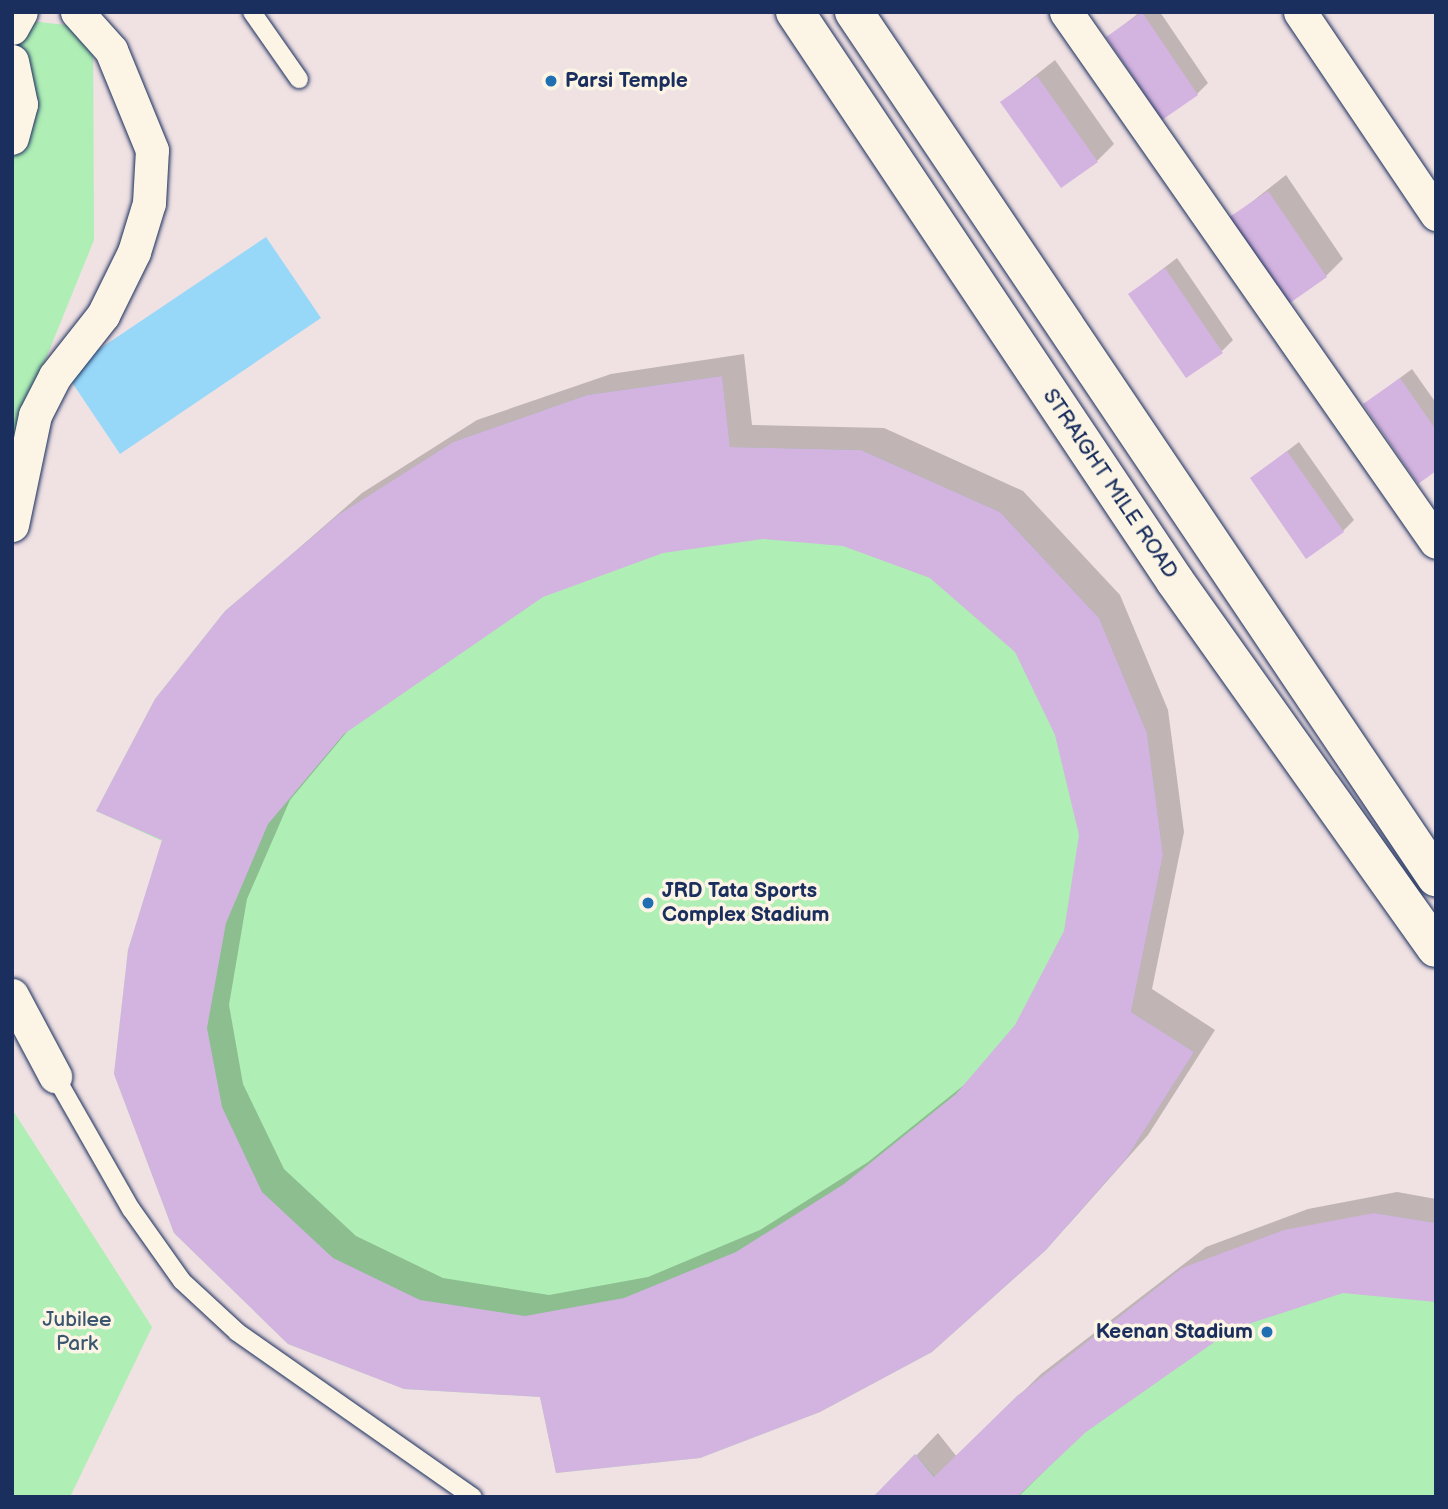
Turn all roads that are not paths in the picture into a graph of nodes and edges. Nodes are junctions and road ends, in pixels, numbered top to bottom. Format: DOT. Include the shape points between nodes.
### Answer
graph roads {
  1 [pos="21,12"];
  2 [pos="77,12"];
  3 [pos="252,12"];
  4 [pos="795,12"];
  5 [pos="854,12"];
  6 [pos="1066,12"];
  7 [pos="1300,12"];
  8 [pos="12,28"];
  9 [pos="12,61"];
  10 [pos="299,79"];
  11 [pos="12,138"];
  12 [pos="1436,214"];
  13 [pos="12,525"];
  14 [pos="1436,542"];
  15 [pos="1436,877"];
  16 [pos="1436,948"];
  17 [pos="12,995"];
  18 [pos="55,1076"];
  19 [pos="473,1497"];
  1 -- 8 [label="street"];
  2 -- 13 [label="street" via="111,50 152,150 149,204 134,252 103,315 55,376 35,415"];
  3 -- 10 [label="lane"];
  4 -- 16 [label="street, STRAIGHT MILE ROAD" via="1175,581"];
  5 -- 15 [label="street"];
  6 -- 14 [label="street"];
  7 -- 12 [label="street"];
  9 -- 11 [label="street" via="21,104"];
  17 -- 18 [label="street"];
  18 -- 19 [label="lane" via="131,1209 182,1281 237,1332"];
}
